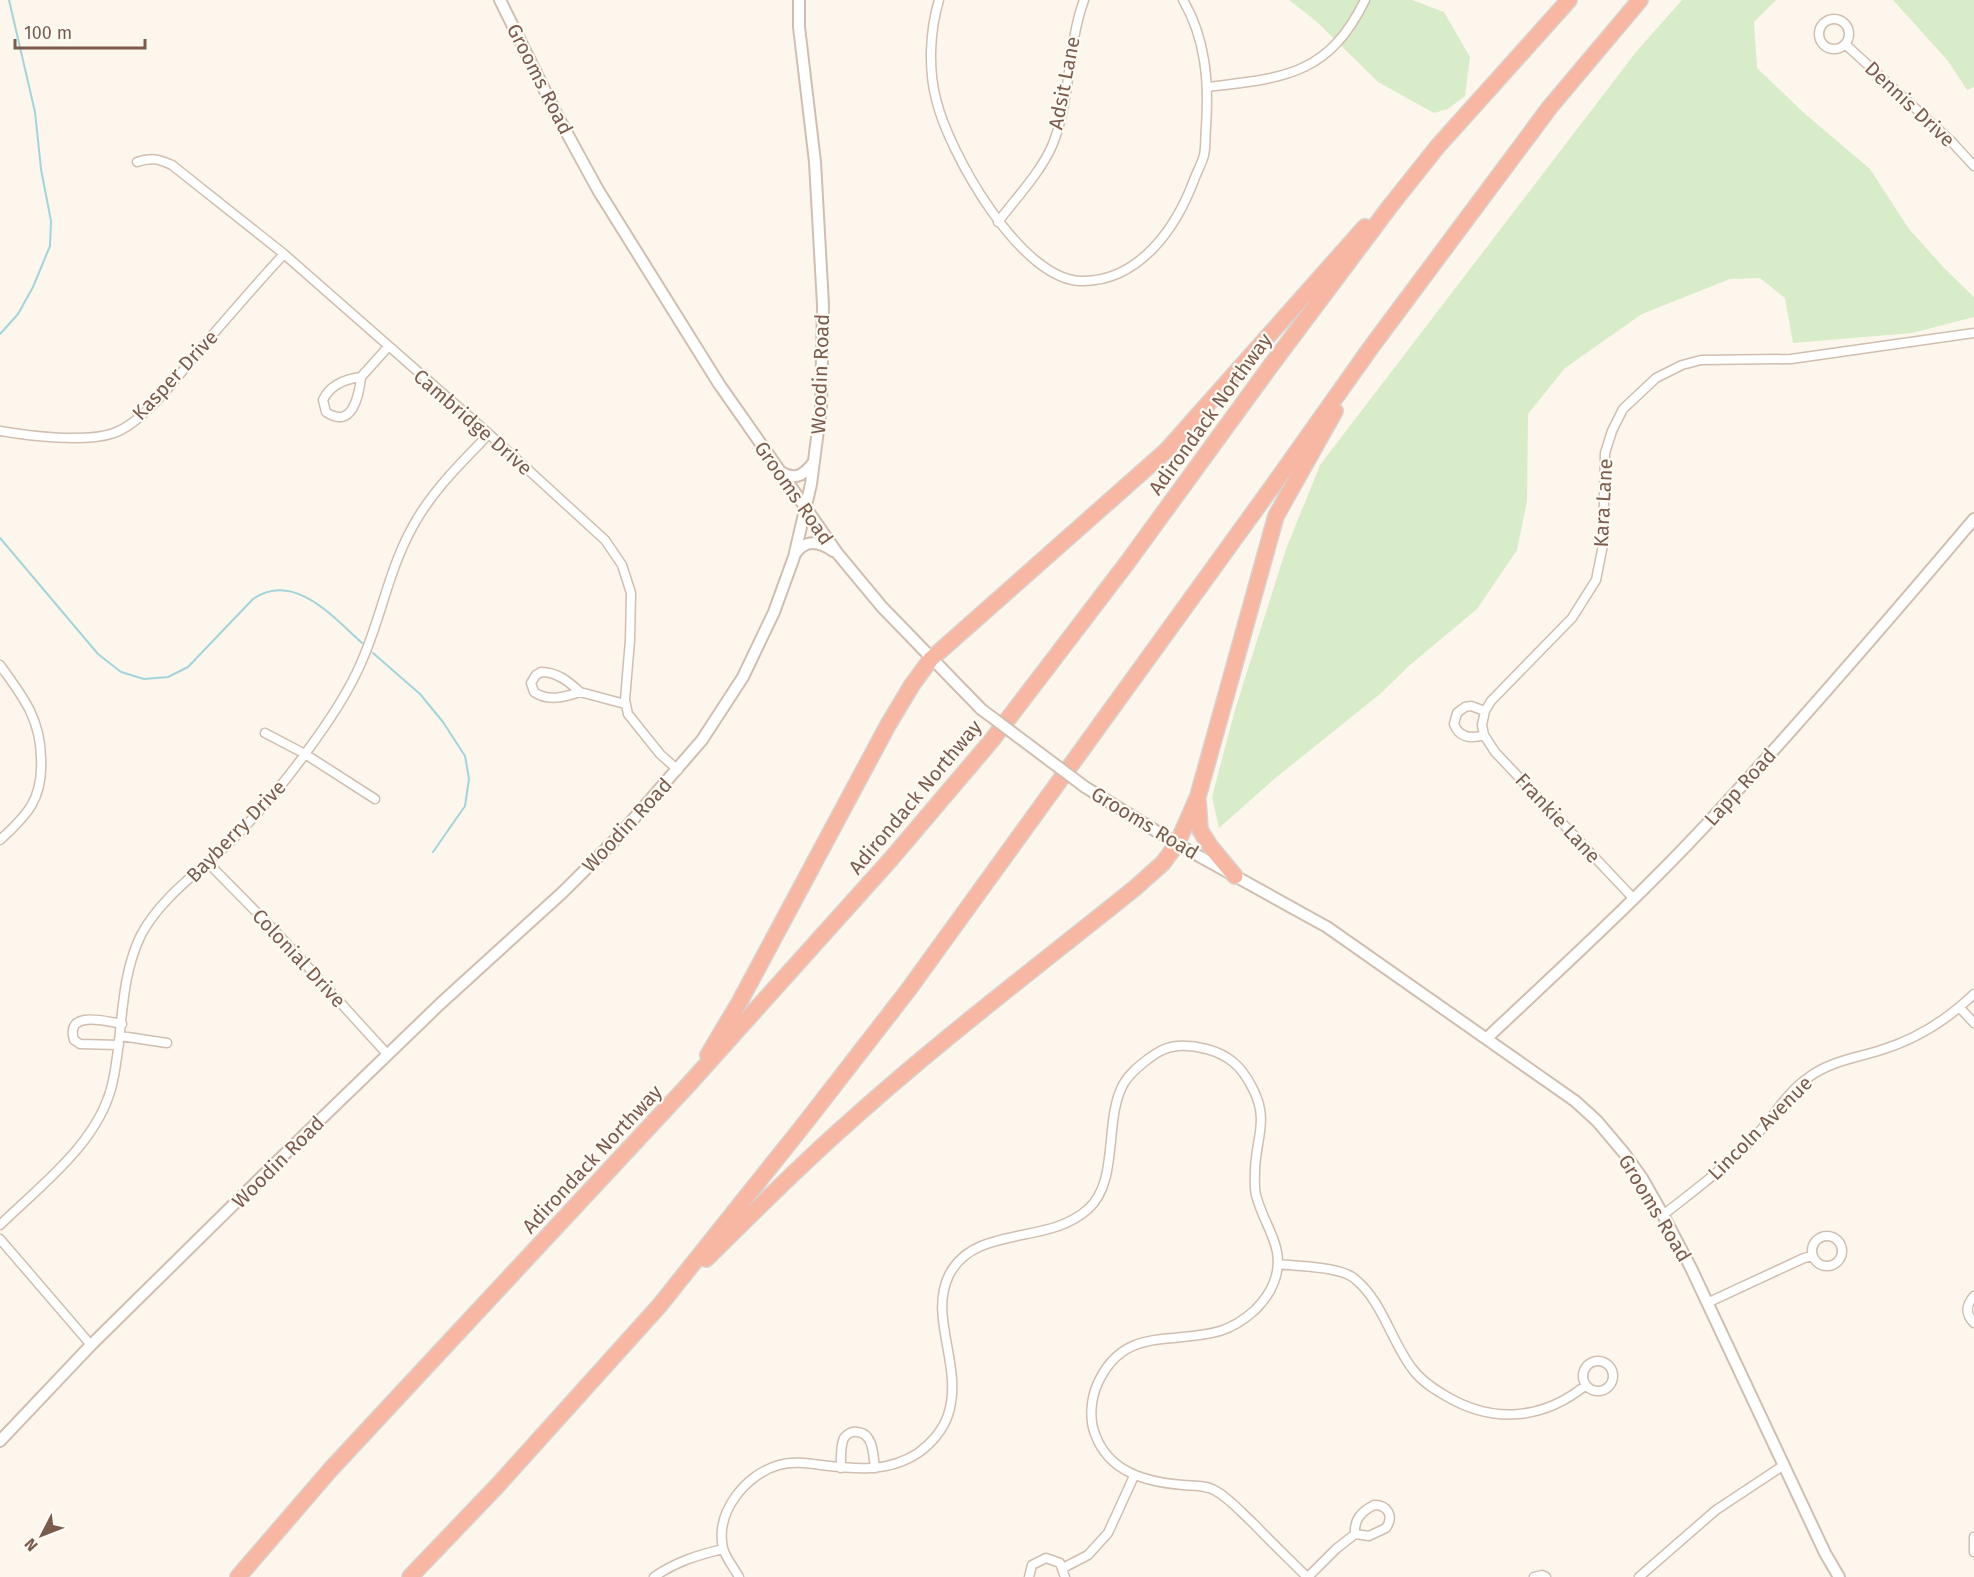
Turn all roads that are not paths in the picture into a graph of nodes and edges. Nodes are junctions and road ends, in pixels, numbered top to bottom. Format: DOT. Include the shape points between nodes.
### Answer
graph roads {
  1 [pos="500,0"];
  2 [pos="799,0"];
  3 [pos="939,0"];
  4 [pos="1084,0"];
  5 [pos="1183,0"];
  6 [pos="1365,0"];
  7 [pos="1569,0"];
  8 [pos="1640,0"];
  9 [pos="1845,44"];
  10 [pos="1207,87"];
  11 [pos="137,162"];
  12 [pos="1974,166"];
  13 [pos="1416,173"];
  14 [pos="998,222"];
  15 [pos="284,254"];
  16 [pos="1974,333"];
  17 [pos="1372,346"];
  18 [pos="388,347"];
  19 [pos="361,377"];
  20 [pos="0,431"];
  21 [pos="489,434"];
  22 [pos="814,462"];
  23 [pos="777,469"];
  24 [pos="806,511"];
  25 [pos="1974,519"];
  26 [pos="837,554"];
  27 [pos="794,557"];
  28 [pos="931,659"];
  29 [pos="0,665"];
  30 [pos="580,692"];
  31 [pos="625,704"];
  32 [pos="1485,711"];
  33 [pos="265,733"];
  34 [pos="1484,735"];
  35 [pos="304,754"];
  36 [pos="678,770"];
  37 [pos="1197,796"];
  38 [pos="375,799"];
  39 [pos="0,840"];
  40 [pos="1177,844"];
  41 [pos="208,863"];
  42 [pos="1235,876"];
  43 [pos="1634,899"];
  44 [pos="1974,994"];
  45 [pos="1960,1008"];
  46 [pos="1974,1023"];
  47 [pos="122,1024"];
  48 [pos="1487,1038"];
  49 [pos="120,1040"];
  50 [pos="167,1043"];
  51 [pos="388,1054"];
  52 [pos="690,1083"];
  53 [pos="1663,1215"];
  54 [pos="0,1225"];
  55 [pos="0,1239"];
  56 [pos="1813,1256"];
  57 [pos="1279,1264"];
  58 [pos="1974,1296"];
  59 [pos="1707,1303"];
  60 [pos="660,1305"];
  61 [pos="1974,1323"];
  62 [pos="91,1346"];
  63 [pos="1586,1385"];
  64 [pos="0,1441"];
  65 [pos="1784,1466"];
  66 [pos="841,1468"];
  67 [pos="875,1468"];
  68 [pos="1134,1476"];
  69 [pos="1355,1534"];
  70 [pos="1974,1537"];
  71 [pos="723,1549"];
  72 [pos="1974,1552"];
  73 [pos="1064,1572"];
  74 [pos="238,1577"];
  75 [pos="411,1577"];
  76 [pos="654,1577"];
  77 [pos="739,1577"];
  78 [pos="1029,1577"];
  79 [pos="1308,1577"];
  80 [pos="1534,1577"];
  81 [pos="1546,1577"];
  82 [pos="1639,1577"];
  83 [pos="1839,1577"];
  1 -- 23 [label="street, Grooms Road" via="598,190"];
  2 -- 22 [label="street, Woodin Road" via="815,162 823,304 821,407"];
  3 -- 14 [label="street" via="934,16 935,98 958,157"];
  4 -- 14 [label="street, Adsit Lane" via="1076,22 1052,146"];
  5 -- 10 [label="street" via="1194,18"];
  6 -- 10 [label="street" via="1339,42 1310,64 1266,80"];
  7 -- 13 [label="highway, Adirondack Northway"];
  8 -- 17 [label="highway" via="1550,107"];
  9 -- 12 [label="street, Dennis Drive"];
  10 -- 14 [label="street" via="1204,155 1188,195 1171,228 1130,268 1083,282 1068,279 1038,263"];
  11 -- 15 [label="street, Cambridge Drive" via="158,158 172,165"];
  13 -- 28 [label="highway" via="1167,450"];
  13 -- 52 [label="highway, Adirondack Northway" via="992,740 891,860"];
  15 -- 18 [label="street, Cambridge Drive"];
  15 -- 20 [label="street, Kasper Drive" via="170,386 130,424 115,433 60,438"];
  16 -- 32 [label="street, Kara Lane" via="1791,359 1701,360 1665,373 1647,385 1619,417 1605,453 1603,545 1596,580 1572,618"];
  17 -- 37 [label="highway" via="1276,516"];
  17 -- 60 [label="highway" via="909,989"];
  18 -- 19 [label="street"];
  18 -- 21 [label="street, Cambridge Drive"];
  19 -- 19 [label="street" via="352,410 344,417 326,412 323,400 329,389"];
  21 -- 31 [label="street, Cambridge Drive" via="605,540 622,566 631,594"];
  21 -- 35 [label="street, Bayberry Drive" via="447,478 413,525 392,571 363,659 340,702"];
  22 -- 23 [label="street" via="807,472 797,476 786,476"];
  22 -- 24 [label="street, Woodin Road"];
  23 -- 24 [label="street, Grooms Road"];
  24 -- 26 [label="street, Grooms Road"];
  24 -- 27 [label="street, Woodin Road"];
  25 -- 43 [label="street, Lapp Road" via="1704,827"];
  26 -- 27 [label="street" via="814,542 803,544"];
  26 -- 28 [label="street, Grooms Road"];
  27 -- 36 [label="street, Woodin Road" via="774,612 743,677"];
  28 -- 40 [label="street, Grooms Road, bridge" via="981,709 1085,787"];
  28 -- 52 [label="highway" via="888,725 739,1002"];
  29 -- 39 [label="street" via="36,722 42,770 31,807"];
  30 -- 30 [label="street" via="547,697 534,692 531,683 536,675 548,672 566,679"];
  30 -- 31 [label="street"];
  31 -- 36 [label="street" via="636,726"];
  32 -- 34 [label="street"];
  32 -- 34 [label="street" via="1465,707 1455,718 1460,734"];
  33 -- 35 [label="street"];
  34 -- 43 [label="street, Frankie Lane" via="1495,752"];
  35 -- 38 [label="street"];
  35 -- 41 [label="street, Bayberry Drive" via="274,795"];
  36 -- 51 [label="street, Woodin Road" via="616,840"];
  37 -- 40 [label="highway"];
  37 -- 42 [label="highway" via="1200,830"];
  40 -- 42 [label="street, Grooms Road"];
  40 -- 60 [label="highway" via="1135,888 953,1033 848,1123"];
  41 -- 47 [label="street, Bayberry Drive" via="166,901 142,933 129,967"];
  41 -- 51 [label="street, Colonial Drive"];
  42 -- 48 [label="street, Grooms Road" via="1327,927"];
  43 -- 48 [label="street, Lapp Road"];
  44 -- 45 [label="street, Lincoln Avenue"];
  45 -- 46 [label="street"];
  45 -- 53 [label="street, Lincoln Avenue" via="1918,1036 1837,1062 1810,1076 1732,1158"];
  47 -- 49 [label="street, Bayberry Drive"];
  47 -- 49 [label="street" via="80,1020 72,1032 80,1044"];
  48 -- 53 [label="street, Grooms Road" via="1597,1121 1636,1170"];
  49 -- 50 [label="street"];
  49 -- 54 [label="street, Bayberry Drive" via="112,1086 96,1124 75,1152"];
  51 -- 62 [label="street, Woodin Road"];
  52 -- 74 [label="highway, Adirondack Northway" via="339,1460"];
  53 -- 59 [label="street, Grooms Road"];
  55 -- 62 [label="street"];
  56 -- 59 [label="street"];
  57 -- 63 [label="street" via="1354,1278 1378,1308 1410,1367 1439,1392 1472,1409 1505,1415 1540,1410 1569,1398"];
  57 -- 67 [label="street" via="1276,1244 1256,1196 1255,1162 1262,1110 1247,1078 1235,1063 1220,1054 1188,1046 1160,1050 1124,1083 1114,1109 1102,1190 1091,1208 1073,1221 1042,1233 980,1246 953,1268 941,1305 953,1388 945,1424 913,1456 892,1466"];
  57 -- 68 [label="street" via="1272,1288 1243,1320 1219,1332 1146,1340 1126,1350 1106,1368 1094,1394 1095,1435 1114,1463"];
  58 -- 61 [label="street" via="1967,1307"];
  59 -- 65 [label="street, Grooms Road"];
  60 -- 75 [label="highway"];
  62 -- 64 [label="street, Woodin Road"];
  65 -- 82 [label="street" via="1716,1510"];
  65 -- 83 [label="street, Grooms Road"];
  66 -- 67 [label="street"];
  66 -- 67 [label="street" via="843,1440 856,1431 872,1445"];
  66 -- 71 [label="street" via="802,1462 778,1465 749,1481 733,1498 725,1519"];
  68 -- 73 [label="street" via="1108,1533 1088,1555"];
  68 -- 79 [label="street" via="1216,1491"];
  69 -- 69 [label="street" via="1369,1536 1386,1528 1390,1518 1387,1509 1377,1505 1366,1509 1356,1520"];
  69 -- 79 [label="street"];
  70 -- 72 [label="street"];
  71 -- 76 [label="street" via="672,1565"];
  71 -- 77 [label="street"];
  73 -- 78 [label="street" via="1060,1563 1051,1558 1041,1559 1032,1565"];
  80 -- 81 [label="street"];
}
